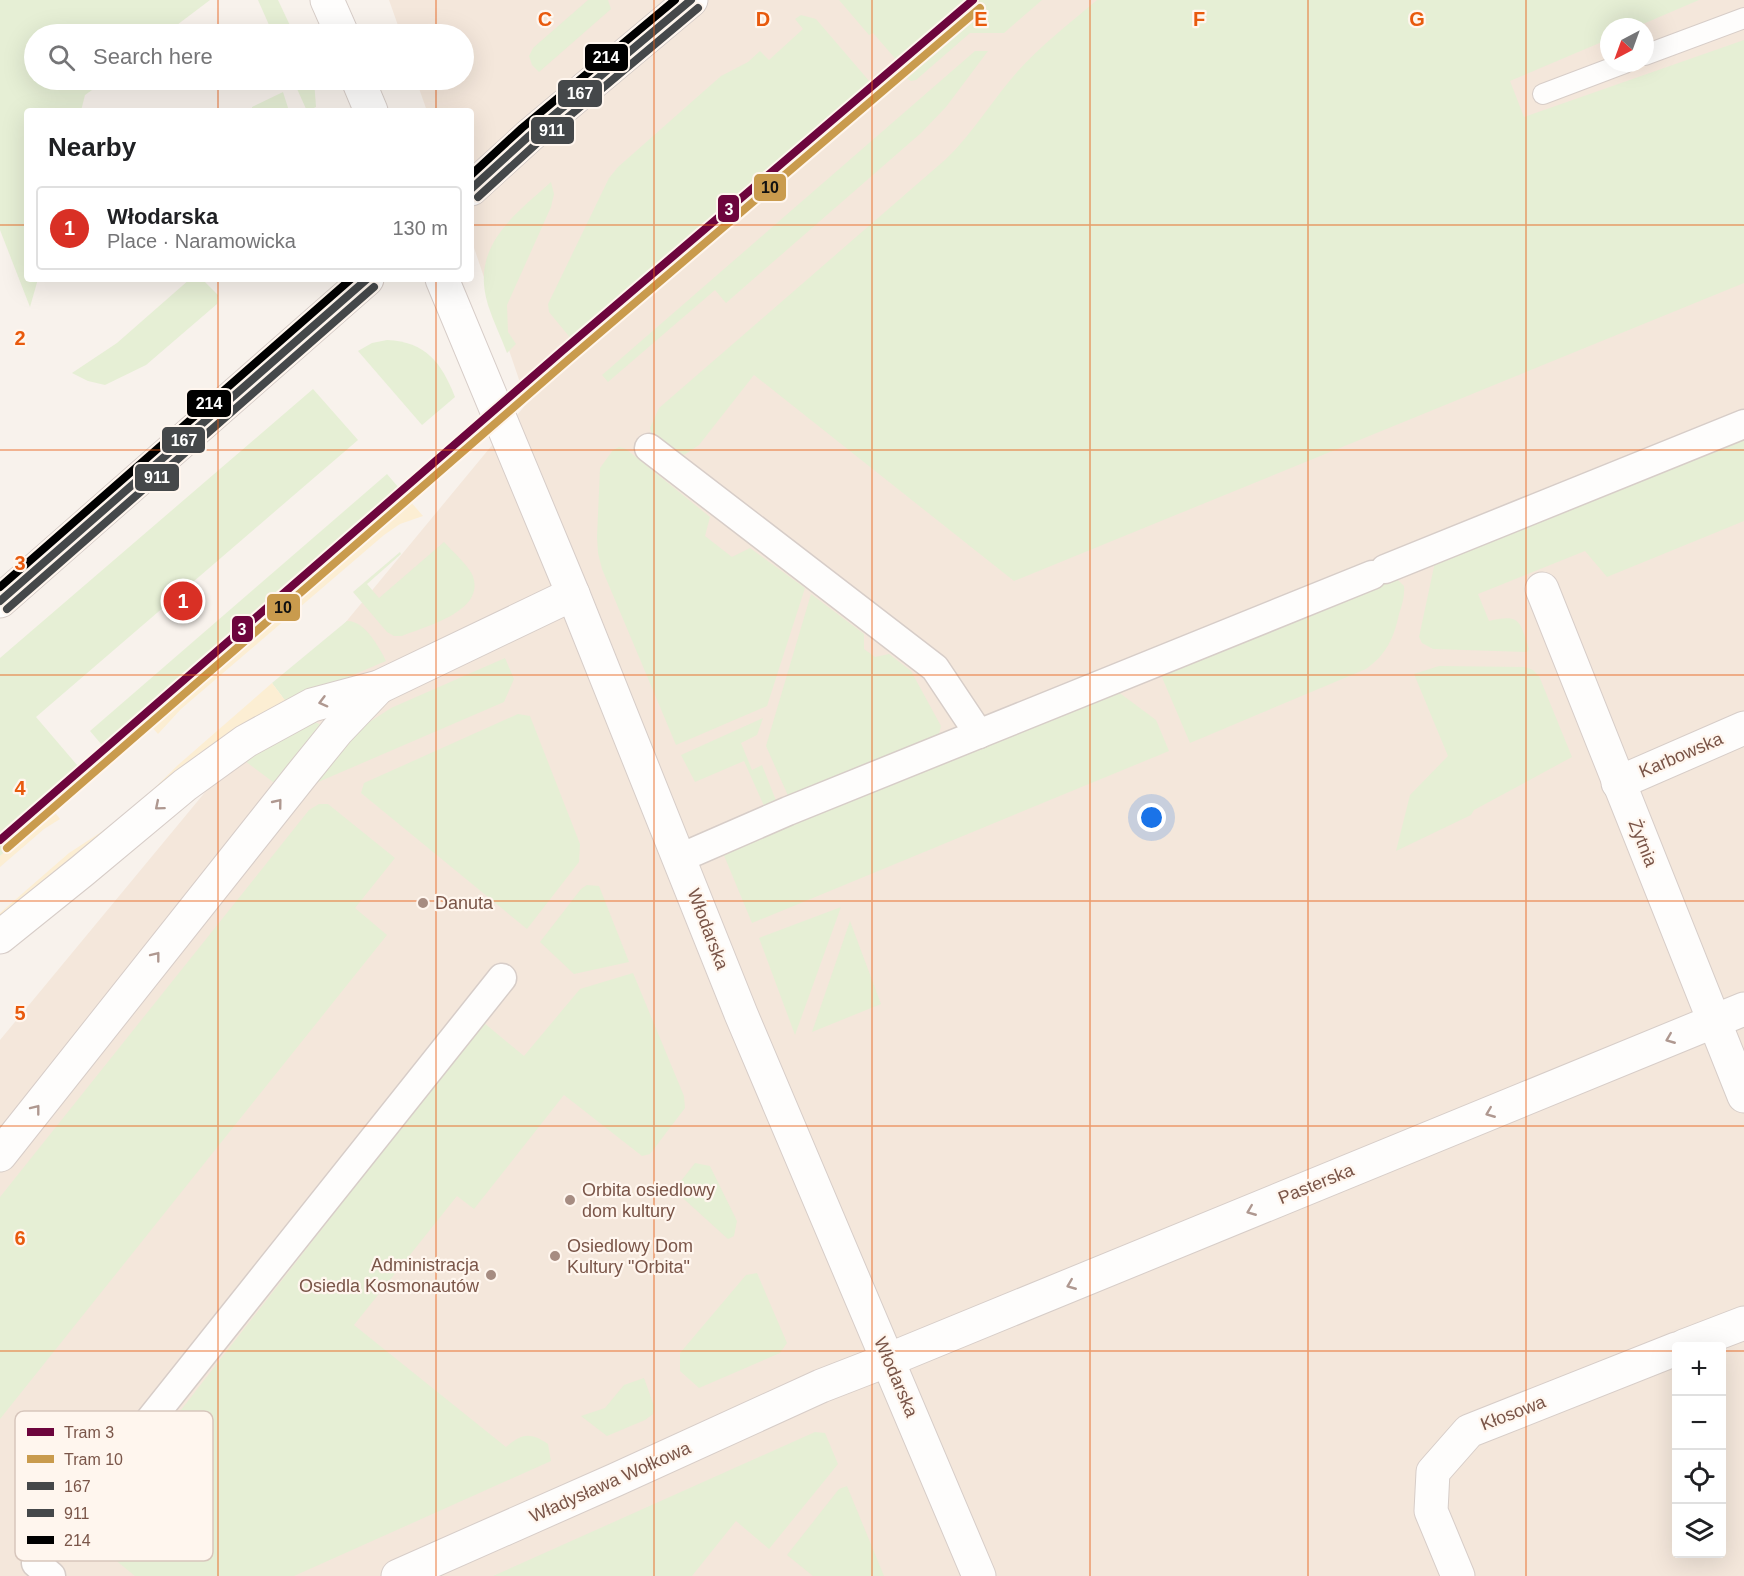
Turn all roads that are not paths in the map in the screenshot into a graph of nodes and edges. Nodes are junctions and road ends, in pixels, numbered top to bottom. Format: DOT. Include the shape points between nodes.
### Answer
graph roads {
  1 [pos="327,0"];
  2 [pos="691,0"];
  3 [pos="1744,18"];
  4 [pos="338,24"];
  5 [pos="1654,53"];
  6 [pos="1601,72"];
  7 [pos="362,90"];
  8 [pos="1543,94"];
  9 [pos="370,108"];
  10 [pos="474,186"];
  11 [pos="364,282"];
  12 [pos="443,282"];
  13 [pos="1744,424"];
  14 [pos="648,448"];
  15 [pos="1542,589"];
  16 [pos="573,594"];
  17 [pos="0,601"];
  18 [pos="380,687"];
  19 [pos="1744,728"];
  20 [pos="980,734"];
  21 [pos="1618,783"];
  22 [pos="680,858"];
  23 [pos="0,937"];
  24 [pos="502,978"];
  25 [pos="1744,1009"];
  26 [pos="1714,1021"];
  27 [pos="1744,1096"];
  28 [pos="0,1155"];
  29 [pos="1744,1323"];
  30 [pos="1696,1342"];
  31 [pos="1672,1351"];
  32 [pos="888,1360"];
  33 [pos="821,1386"];
  34 [pos="157,1411"];
  35 [pos="38,1561"];
  36 [pos="51,1576"];
  37 [pos="398,1576"];
  38 [pos="979,1576"];
  39 [pos="1458,1576"];
  1 -- 4 [label="street"];
  2 -- 10 [label="street"];
  3 -- 5 [label="lane"];
  6 -- 8 [label="lane"];
  7 -- 9 [label="street"];
  11 -- 17 [label="street"];
  12 -- 16 [label="street, Włodarska"];
  13 -- 20 [label="street"];
  14 -- 20 [label="street" via="934,668"];
  15 -- 21 [label="street, Żytnia"];
  16 -- 18 [label="street"];
  16 -- 22 [label="street, Włodarska"];
  18 -- 23 [label="street, one-way" via="312,705 246,741 185,785"];
  28 -- 18 [label="street, one-way" via="337,731"];
  19 -- 21 [label="street, Karbowska"];
  20 -- 22 [label="street"];
  21 -- 26 [label="street, Żytnia"];
  22 -- 32 [label="street, Włodarska" via="741,1014"];
  24 -- 34 [label="street"];
  25 -- 26 [label="street, Pasterska"];
  26 -- 27 [label="street, Żytnia"];
  26 -- 32 [label="street, Pasterska, one-way"];
  29 -- 30 [label="street"];
  31 -- 39 [label="street, Kłosowa" via="1469,1431 1433,1472 1431,1511"];
  32 -- 33 [label="street, Pasterska"];
  32 -- 38 [label="street, Włodarska"];
  33 -- 37 [label="street, Władysława Wołkowa"];
  35 -- 36 [label="street"];
}
